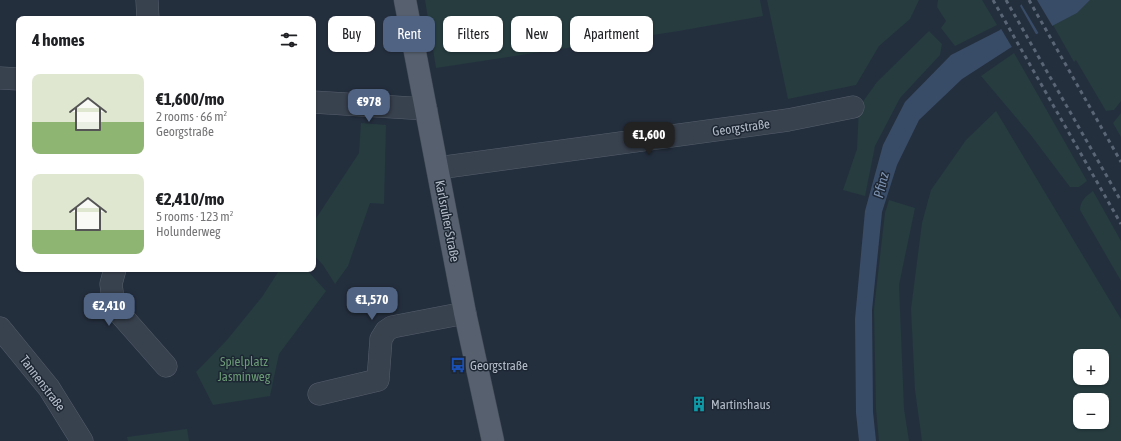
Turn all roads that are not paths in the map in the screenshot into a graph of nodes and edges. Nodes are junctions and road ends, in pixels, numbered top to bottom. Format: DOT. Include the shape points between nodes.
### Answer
graph roads {
  1 [pos="147,0"];
  2 [pos="405,0"];
  3 [pos="148,16"];
  4 [pos="0,78"];
  5 [pos="16,79"];
  6 [pos="316,102"];
  7 [pos="853,107"];
  8 [pos="426,109"];
  9 [pos="438,168"];
  10 [pos="114,272"];
  11 [pos="465,313"];
  12 [pos="0,328"];
  13 [pos="166,366"];
  14 [pos="319,394"];
  15 [pos="82,441"];
  16 [pos="493,441"];
  1 -- 3 [label="street"];
  2 -- 8 [label="main road, Karlsruher Straße"];
  4 -- 5 [label="street"];
  6 -- 8 [label="street"];
  7 -- 9 [label="street, Georgstraße" via="788,120"];
  8 -- 9 [label="main road, Karlsruher Straße"];
  9 -- 11 [label="main road, Karlsruher Straße"];
  10 -- 13 [label="street" via="111,284 114,307"];
  11 -- 14 [label="street" via="392,327 381,339 378,380"];
  11 -- 16 [label="main road, Karlsruher Straße"];
  12 -- 15 [label="street, Tannenstraße" via="49,388"];
}
